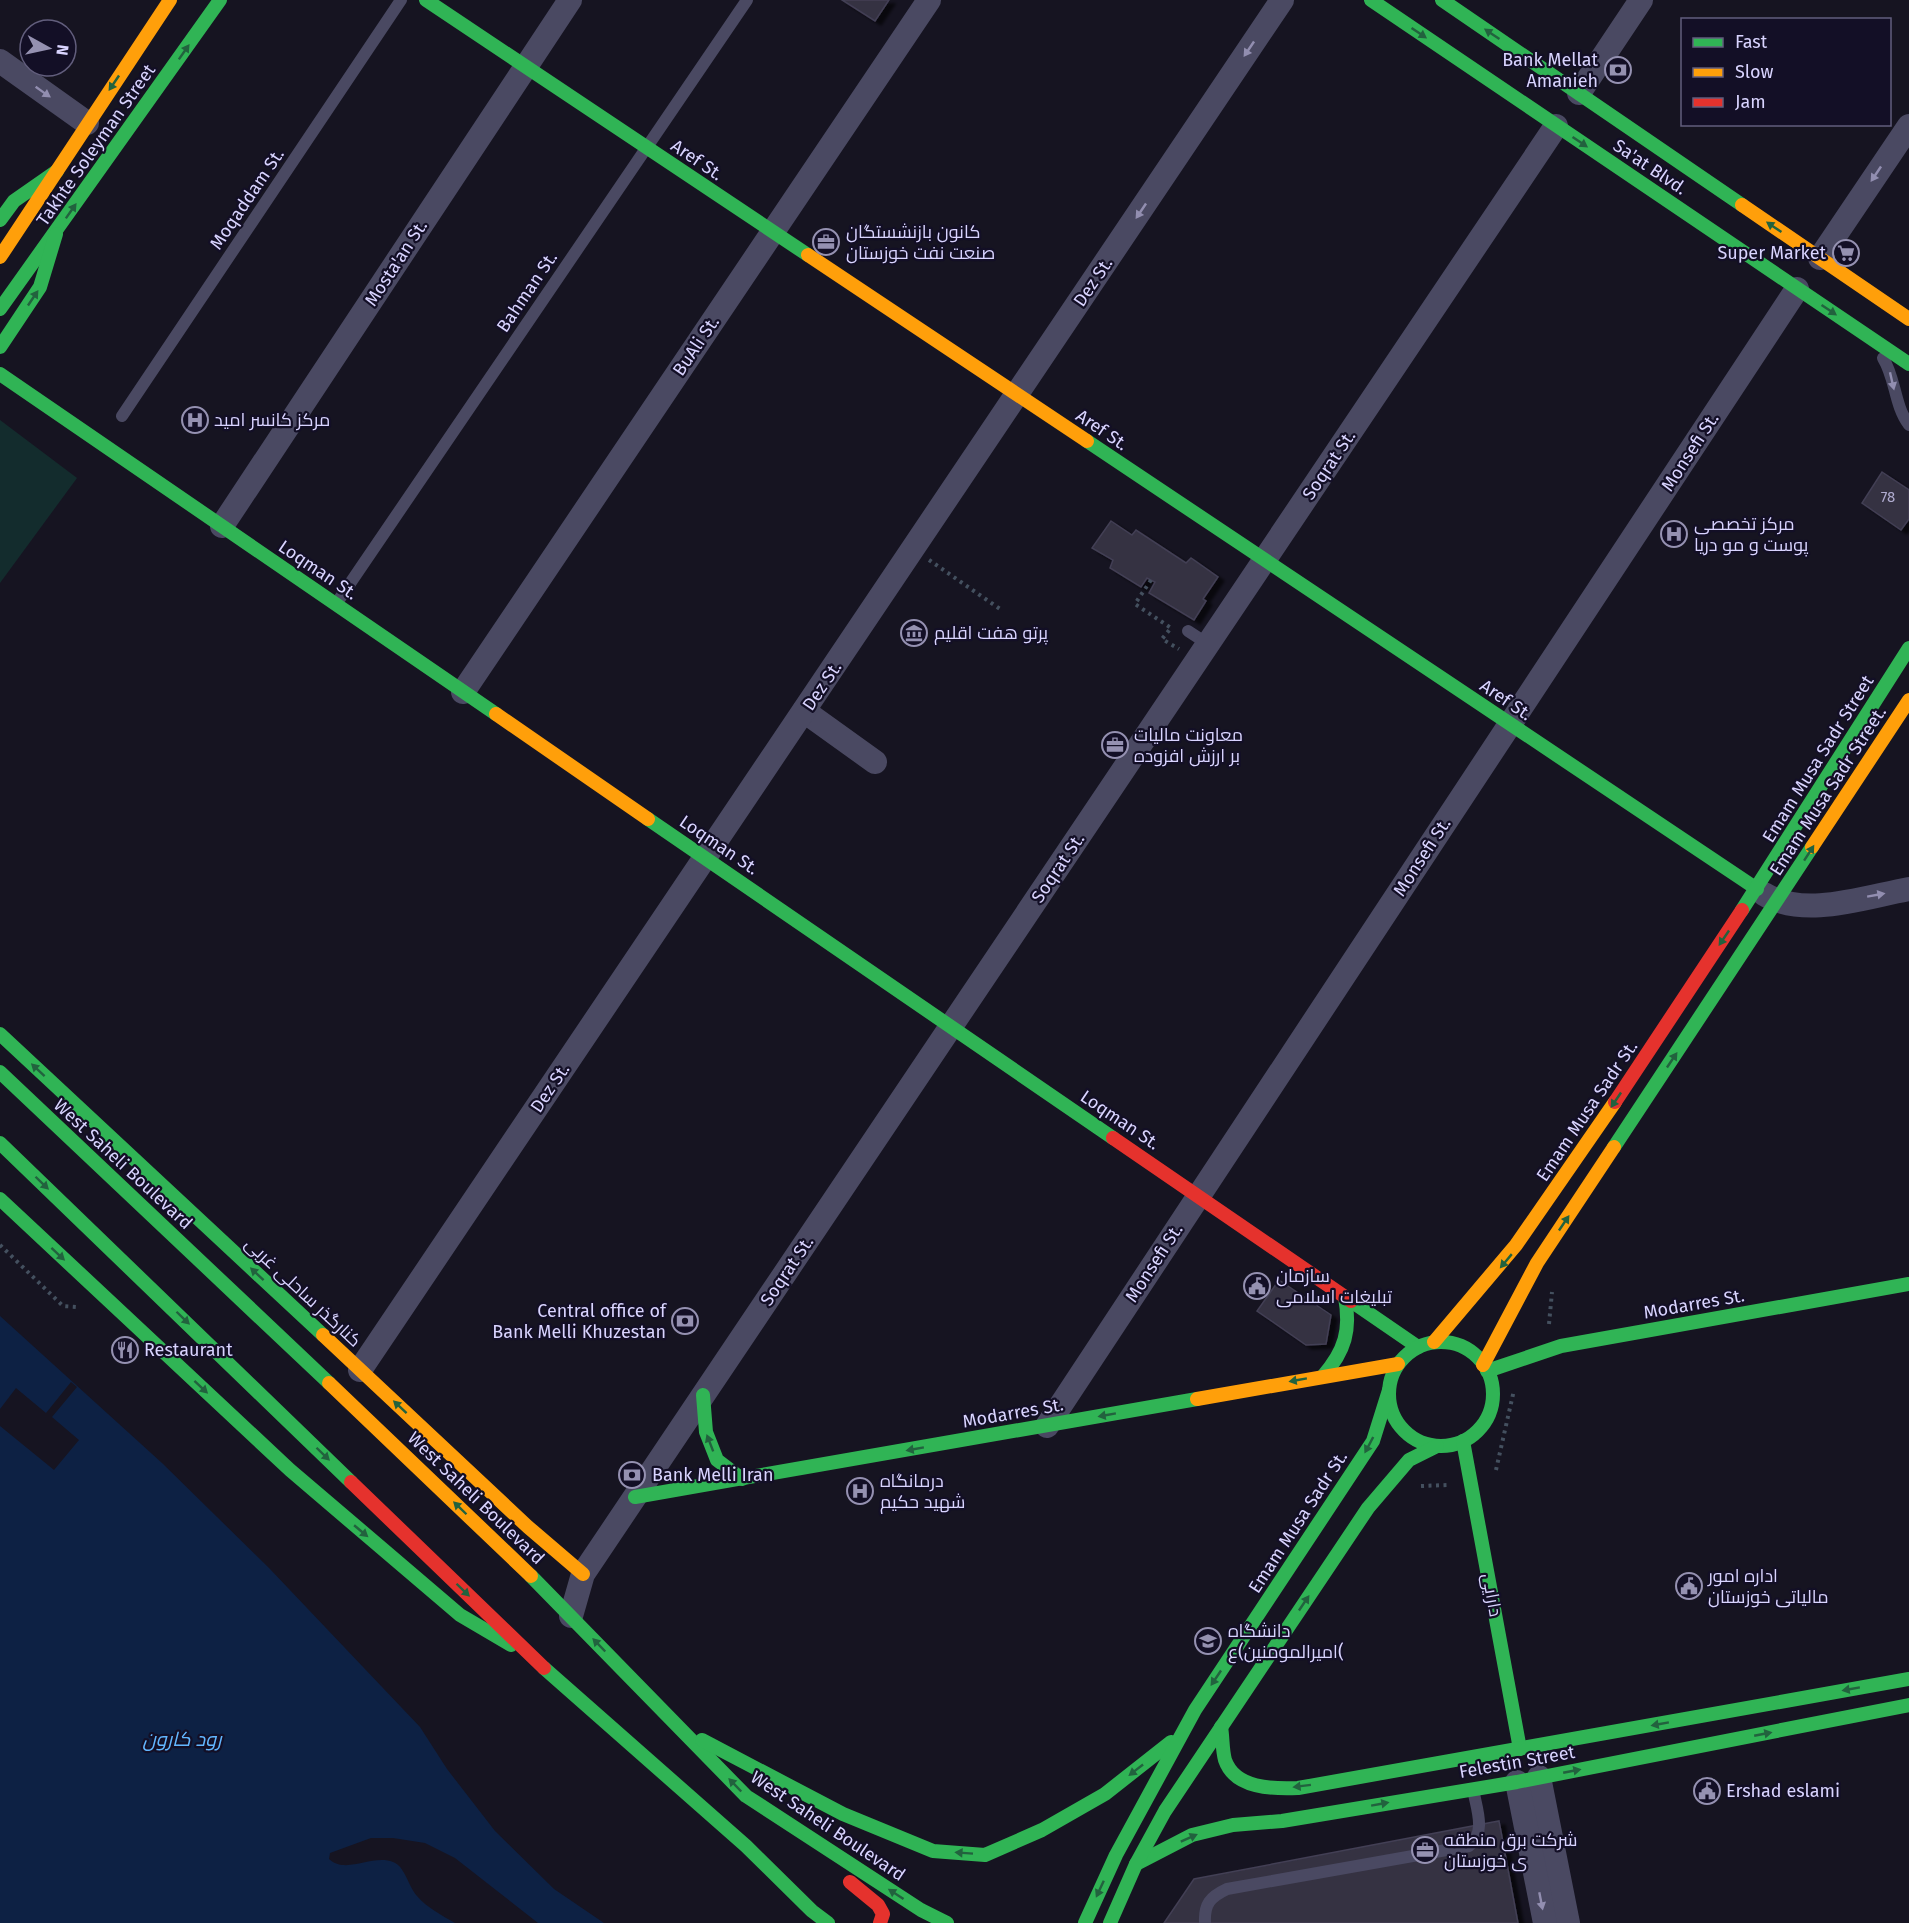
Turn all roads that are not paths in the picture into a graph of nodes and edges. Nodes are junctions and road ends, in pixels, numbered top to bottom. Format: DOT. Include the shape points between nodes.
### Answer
graph roads {
  1 [pos="170,0"];
  2 [pos="220,0"];
  3 [pos="401,0"];
  4 [pos="426,0"];
  5 [pos="570,0"];
  6 [pos="747,0"];
  7 [pos="929,0"];
  8 [pos="1282,0"];
  9 [pos="1371,0"];
  10 [pos="1442,0"];
  11 [pos="1641,0"];
  12 [pos="0,61"];
  13 [pos="526,66"];
  14 [pos="1579,93"];
  15 [pos="87,123"];
  16 [pos="1557,126"];
  17 [pos="1909,126"];
  18 [pos="647,147"];
  19 [pos="57,171"];
  20 [pos="0,220"];
  21 [pos="57,230"];
  22 [pos="773,232"];
  23 [pos="0,257"];
  24 [pos="1820,258"];
  25 [pos="1797,289"];
  26 [pos="0,309"];
  27 [pos="1909,319"];
  28 [pos="1872,339"];
  29 [pos="0,347"];
  30 [pos="1909,364"];
  31 [pos="0,374"];
  32 [pos="1017,395"];
  33 [pos="122,416"];
  34 [pos="1909,425"];
  35 [pos="222,526"];
  36 [pos="1264,560"];
  37 [pos="336,604"];
  38 [pos="1188,631"];
  39 [pos="1909,648"];
  40 [pos="1203,652"];
  41 [pos="464,692"];
  42 [pos="1909,700"];
  43 [pos="804,711"];
  44 [pos="1510,724"];
  45 [pos="875,762"];
  46 [pos="706,858"];
  47 [pos="1757,889"];
  48 [pos="1909,890"];
  49 [pos="1777,902"];
  50 [pos="951,1026"];
  51 [pos="0,1034"];
  52 [pos="0,1072"];
  53 [pos="0,1143"];
  54 [pos="1198,1196"];
  55 [pos="0,1199"];
  56 [pos="1909,1284"];
  57 [pos="1345,1297"];
  58 [pos="1434,1342"];
  59 [pos="1418,1347"];
  60 [pos="1398,1364"];
  61 [pos="1485,1368"];
  62 [pos="360,1370"];
  63 [pos="1323,1376"];
  64 [pos="1389,1390"];
  65 [pos="703,1395"];
  66 [pos="1047,1426"];
  67 [pos="1463,1441"];
  68 [pos="1437,1446"];
  69 [pos="742,1479"];
  70 [pos="635,1497"];
  71 [pos="583,1574"];
  72 [pos="571,1616"];
  73 [pos="536,1661"];
  74 [pos="1909,1679"];
  75 [pos="1909,1706"];
  76 [pos="1221,1726"];
  77 [pos="684,1732"];
  78 [pos="1182,1734"];
  79 [pos="1520,1749"];
  80 [pos="1528,1779"];
  81 [pos="1473,1788"];
  82 [pos="1279,1789"];
  83 [pos="1282,1821"];
  84 [pos="797,1830"];
  85 [pos="1136,1864"];
  86 [pos="828,1923"];
  87 [pos="880,1923"];
  88 [pos="946,1923"];
  89 [pos="1085,1923"];
  90 [pos="1110,1923"];
  91 [pos="1205,1923"];
  92 [pos="1545,1923"];
  93 [pos="1568,1923"];
  1 -- 15 [label="street, Takhte Soleyman Street, one-way"];
  21 -- 2 [label="street, Takhte Soleyman Street, one-way"];
  3 -- 33 [label="lane, Moqaddam St."];
  4 -- 13 [label="street, Aref St."];
  5 -- 13 [label="street, Mosta'an St."];
  6 -- 18 [label="lane, Bahman St."];
  7 -- 22 [label="street, BuAli St."];
  8 -- 32 [label="street, Dez St., one-way"];
  9 -- 16 [label="street, Sa'at Blvd., one-way"];
  14 -- 10 [label="street, Sa'at Blvd., one-way"];
  11 -- 14 [label="street"];
  12 -- 15 [label="street, one-way"];
  13 -- 18 [label="street, Aref St."];
  13 -- 35 [label="street, Mosta'an St."];
  24 -- 14 [label="street, Sa'at Blvd., one-way"];
  15 -- 19 [label="street, Takhte Soleyman Street"];
  16 -- 25 [label="street, Sa'at Blvd., one-way"];
  16 -- 36 [label="street, Soqrat St."];
  17 -- 24 [label="street, one-way"];
  18 -- 22 [label="street, Aref St."];
  18 -- 37 [label="lane, Bahman St."];
  19 -- 20 [label="street" via="14,201"];
  19 -- 23 [label="street, Takhte Soleyman Street"];
  21 -- 26 [label="street, Takhte Soleyman Street"];
  29 -- 21 [label="street, one-way" via="40,287"];
  22 -- 32 [label="street, Aref St."];
  22 -- 41 [label="street, BuAli St."];
  24 -- 27 [label="street, Sa'at Blvd."];
  25 -- 28 [label="street, Sa'at Blvd., one-way"];
  25 -- 44 [label="street, Monsefi St."];
  28 -- 30 [label="street, Sa'at Blvd."];
  28 -- 34 [label="lane, one-way" via="1889,369 1897,401"];
  31 -- 35 [label="street, Loqman St."];
  32 -- 36 [label="street, Aref St."];
  32 -- 43 [label="street, Dez St."];
  35 -- 37 [label="street, Loqman St."];
  36 -- 40 [label="street, Soqrat St."];
  36 -- 44 [label="street, Aref St."];
  37 -- 41 [label="street, Loqman St."];
  38 -- 40 [label="lane"];
  39 -- 47 [label="street, Emam Musa Sadr Street"];
  40 -- 50 [label="street, Soqrat St."];
  41 -- 46 [label="street, Loqman St."];
  49 -- 42 [label="street, Emam Musa Sadr Street., one-way"];
  43 -- 45 [label="street"];
  43 -- 46 [label="street, Dez St."];
  44 -- 47 [label="street, Aref St."];
  44 -- 54 [label="street, Monsefi St."];
  46 -- 50 [label="street, Loqman St."];
  46 -- 62 [label="street, Dez St."];
  47 -- 49 [label="street"];
  47 -- 58 [label="street, Emam Musa Sadr St., one-way" via="1516,1249"];
  49 -- 48 [label="street, one-way" via="1808,908"];
  61 -- 49 [label="street, one-way" via="1537,1263"];
  50 -- 54 [label="street, Loqman St."];
  50 -- 65 [label="street, Soqrat St."];
  62 -- 51 [label="street, کنارگذر ساحلی غربی, one-way"];
  72 -- 52 [label="street, West Saheli Boulevard, one-way"];
  53 -- 73 [label="street, one-way"];
  54 -- 57 [label="street, Loqman St."];
  54 -- 66 [label="street, Monsefi St."];
  55 -- 73 [label="street, one-way" via="290,1470 460,1615"];
  56 -- 61 [label="street, Modarres St." via="1561,1346"];
  57 -- 59 [label="street, Loqman St."];
  57 -- 63 [label="street" via="1350,1318 1348,1340 1338,1360"];
  58 -- 59 [label="street"];
  58 -- 61 [label="street" via="1450,1342 1465,1348"];
  59 -- 60 [label="street"];
  60 -- 63 [label="street, Modarres St."];
  60 -- 64 [label="street"];
  61 -- 67 [label="street" via="1492,1386 1492,1403 1487,1418"];
  71 -- 62 [label="street, کنارگذر ساحلی غربی, one-way"];
  63 -- 66 [label="street, Modarres St., one-way"];
  64 -- 68 [label="street" via="1390,1406 1402,1427 1421,1442"];
  64 -- 78 [label="street, Emam Musa Sadr St., one-way" via="1373,1441"];
  69 -- 65 [label="street, one-way" via="717,1460 706,1432"];
  65 -- 70 [label="street, Soqrat St."];
  66 -- 69 [label="street, Modarres St., one-way"];
  67 -- 68 [label="street"];
  67 -- 79 [label="street, دارایی"];
  76 -- 68 [label="street, one-way" via="1368,1508 1409,1460"];
  69 -- 70 [label="street, Modarres St."];
  70 -- 71 [label="street, Soqrat St."];
  71 -- 72 [label="street, Soqrat St."];
  77 -- 72 [label="street, West Saheli Boulevard, one-way"];
  73 -- 86 [label="street" via="747,1846"];
  74 -- 79 [label="street, Felestin Street, one-way"];
  80 -- 75 [label="street, Felestin Street, one-way"];
  76 -- 82 [label="street, Felestin Street" via="1226,1763 1244,1783"];
  76 -- 85 [label="street" via="1165,1811"];
  78 -- 77 [label="street, one-way" via="1106,1794 1042,1830 985,1855 933,1851 843,1814"];
  84 -- 77 [label="street, West Saheli Boulevard, one-way" via="746,1796"];
  78 -- 89 [label="street, Emam Musa Sadr St., one-way" via="1116,1856"];
  79 -- 82 [label="street, Felestin Street, one-way" via="1346,1781"];
  80 -- 81 [label="street, Felestin Street"];
  80 -- 92 [label="street, one-way"];
  80 -- 93 [label="street"];
  83 -- 81 [label="street, Felestin Street, one-way"];
  81 -- 91 [label="lane" via="1480,1832 1470,1846 1227,1889 1213,1895 1206,1904"];
  82 -- 83 [label="street" via="1271,1794 1267,1806 1274,1818"];
  85 -- 83 [label="street, Felestin Street, one-way" via="1192,1835 1233,1825"];
  84 -- 87 [label="street" via="832,1868 878,1905 883,1914"];
  88 -- 84 [label="street, West Saheli Boulevard, one-way"];
  85 -- 90 [label="street"];
}
